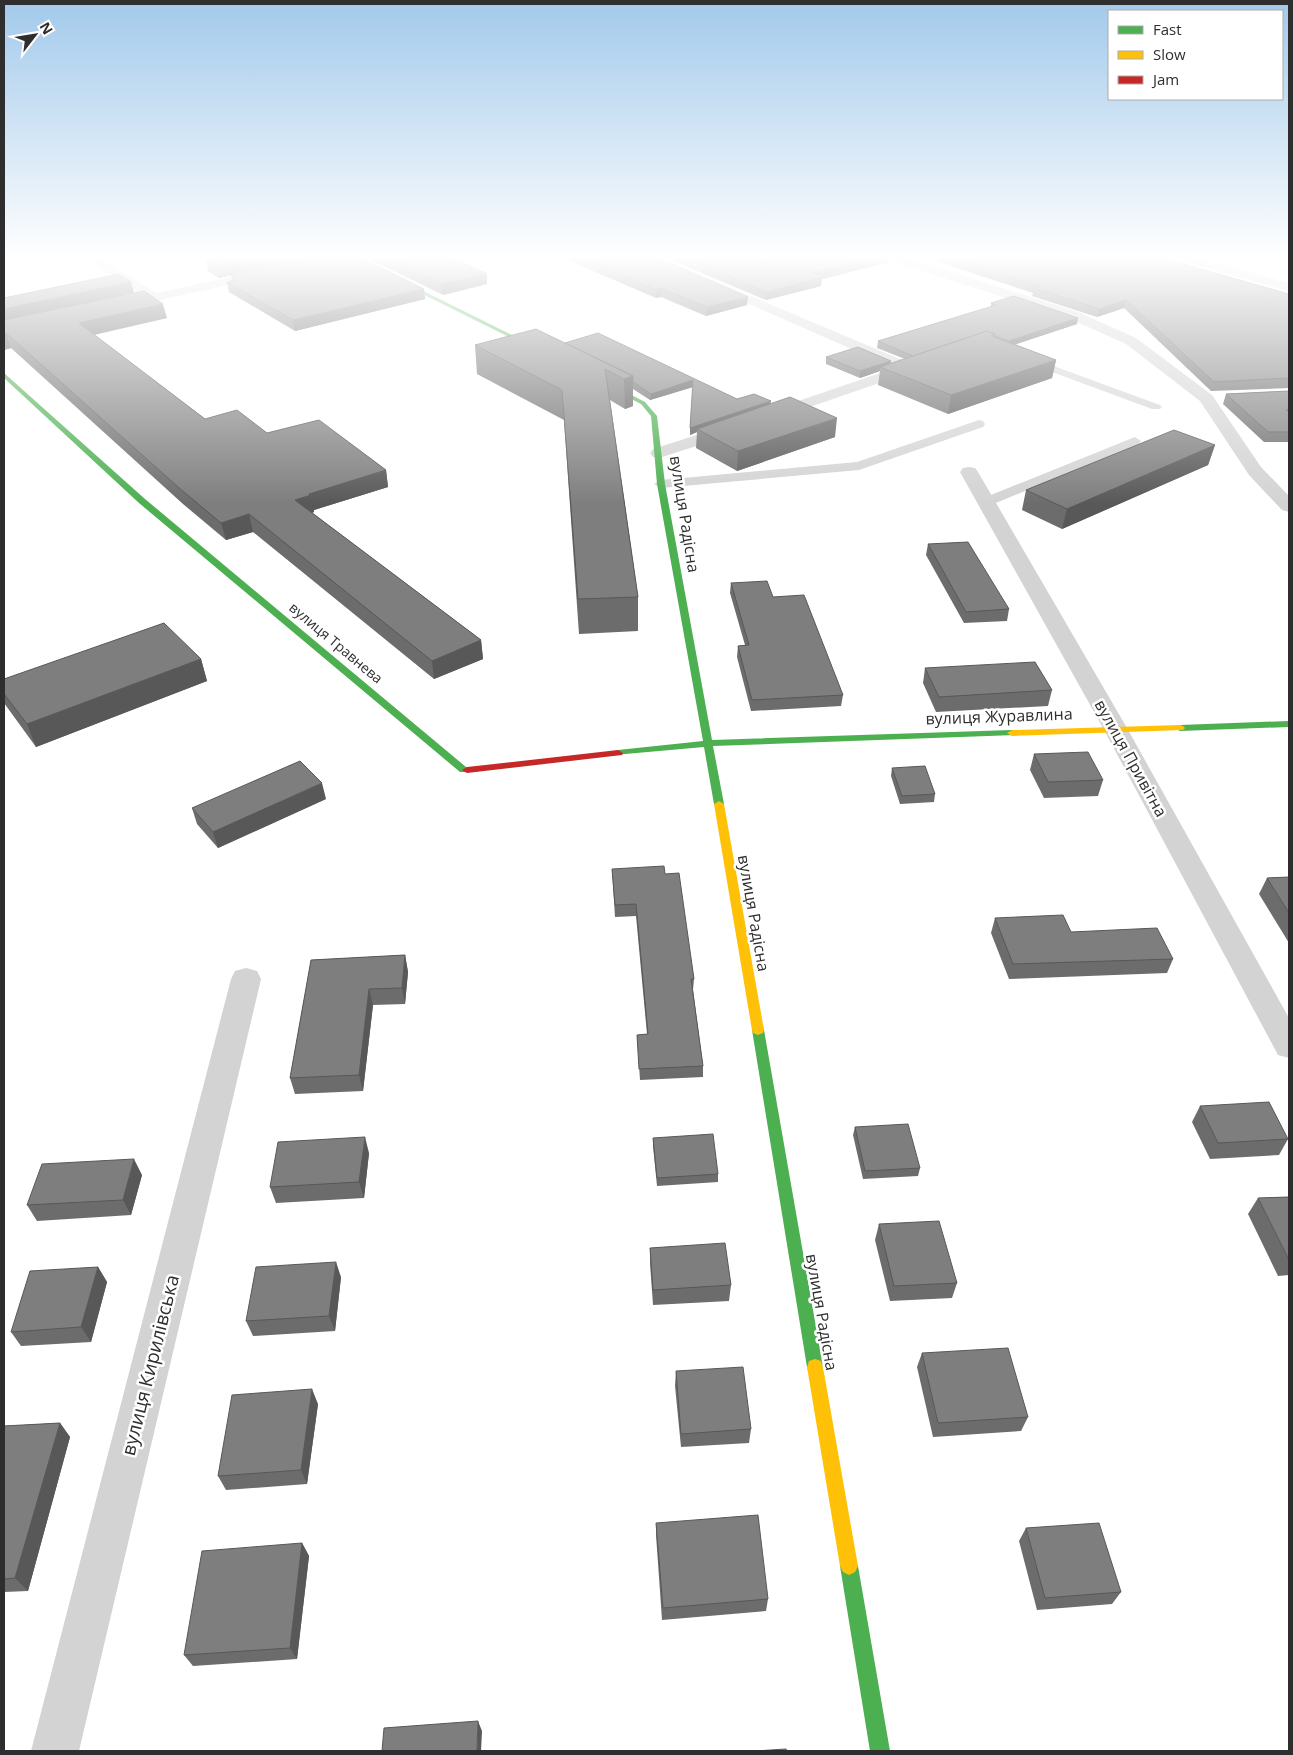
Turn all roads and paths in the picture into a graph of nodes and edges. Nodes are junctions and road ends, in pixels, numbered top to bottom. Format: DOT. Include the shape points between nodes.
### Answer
graph roads {
  1 [pos="519,340"];
  2 [pos="849,340"];
  3 [pos="1129,340"];
  4 [pos="554,357"];
  5 [pos="1020,357"];
  6 [pos="589,374"];
  7 [pos="4,375"];
  8 [pos="1206,398"];
  9 [pos="1224,398"];
  10 [pos="1156,407"];
  11 [pos="979,424"];
  12 [pos="1135,441"];
  13 [pos="659,453"];
  14 [pos="969,472"];
  15 [pos="661,484"];
  16 [pos="986,502"];
  17 [pos="1289,506"];
  18 [pos="1289,724"];
  19 [pos="1115,728"];
  20 [pos="709,743"];
  21 [pos="246,979"];
  22 [pos="1289,1046"];
  23 [pos="55,1751"];
  24 [pos="880,1751"];
  1 -- 4 [label="street"];
  2 -- 13 [label="street" via="913,366"];
  3 -- 8 [label="street"];
  5 -- 10 [label="lane"];
  6 -- 13 [label="street, вулиця Радісна" via="643,403 654,416"];
  7 -- 20 [label="street, вулиця Травнева" via="142,501 464,770"];
  8 -- 9 [label="street"];
  8 -- 17 [label="street" via="1255,471"];
  11 -- 15 [label="lane" via="859,466"];
  12 -- 16 [label="lane"];
  13 -- 15 [label="street, вулиця Радісна"];
  14 -- 16 [label="street, вулиця Привітна"];
  15 -- 20 [label="street, вулиця Радісна"];
  16 -- 19 [label="street, вулиця Привітна"];
  18 -- 19 [label="street, вулиця Журавлина"];
  19 -- 20 [label="street, вулиця Журавлина"];
  19 -- 22 [label="street, вулиця Привітна"];
  20 -- 24 [label="street, вулиця Радісна"];
  21 -- 23 [label="street, вулиця Кирилівська"];
}
